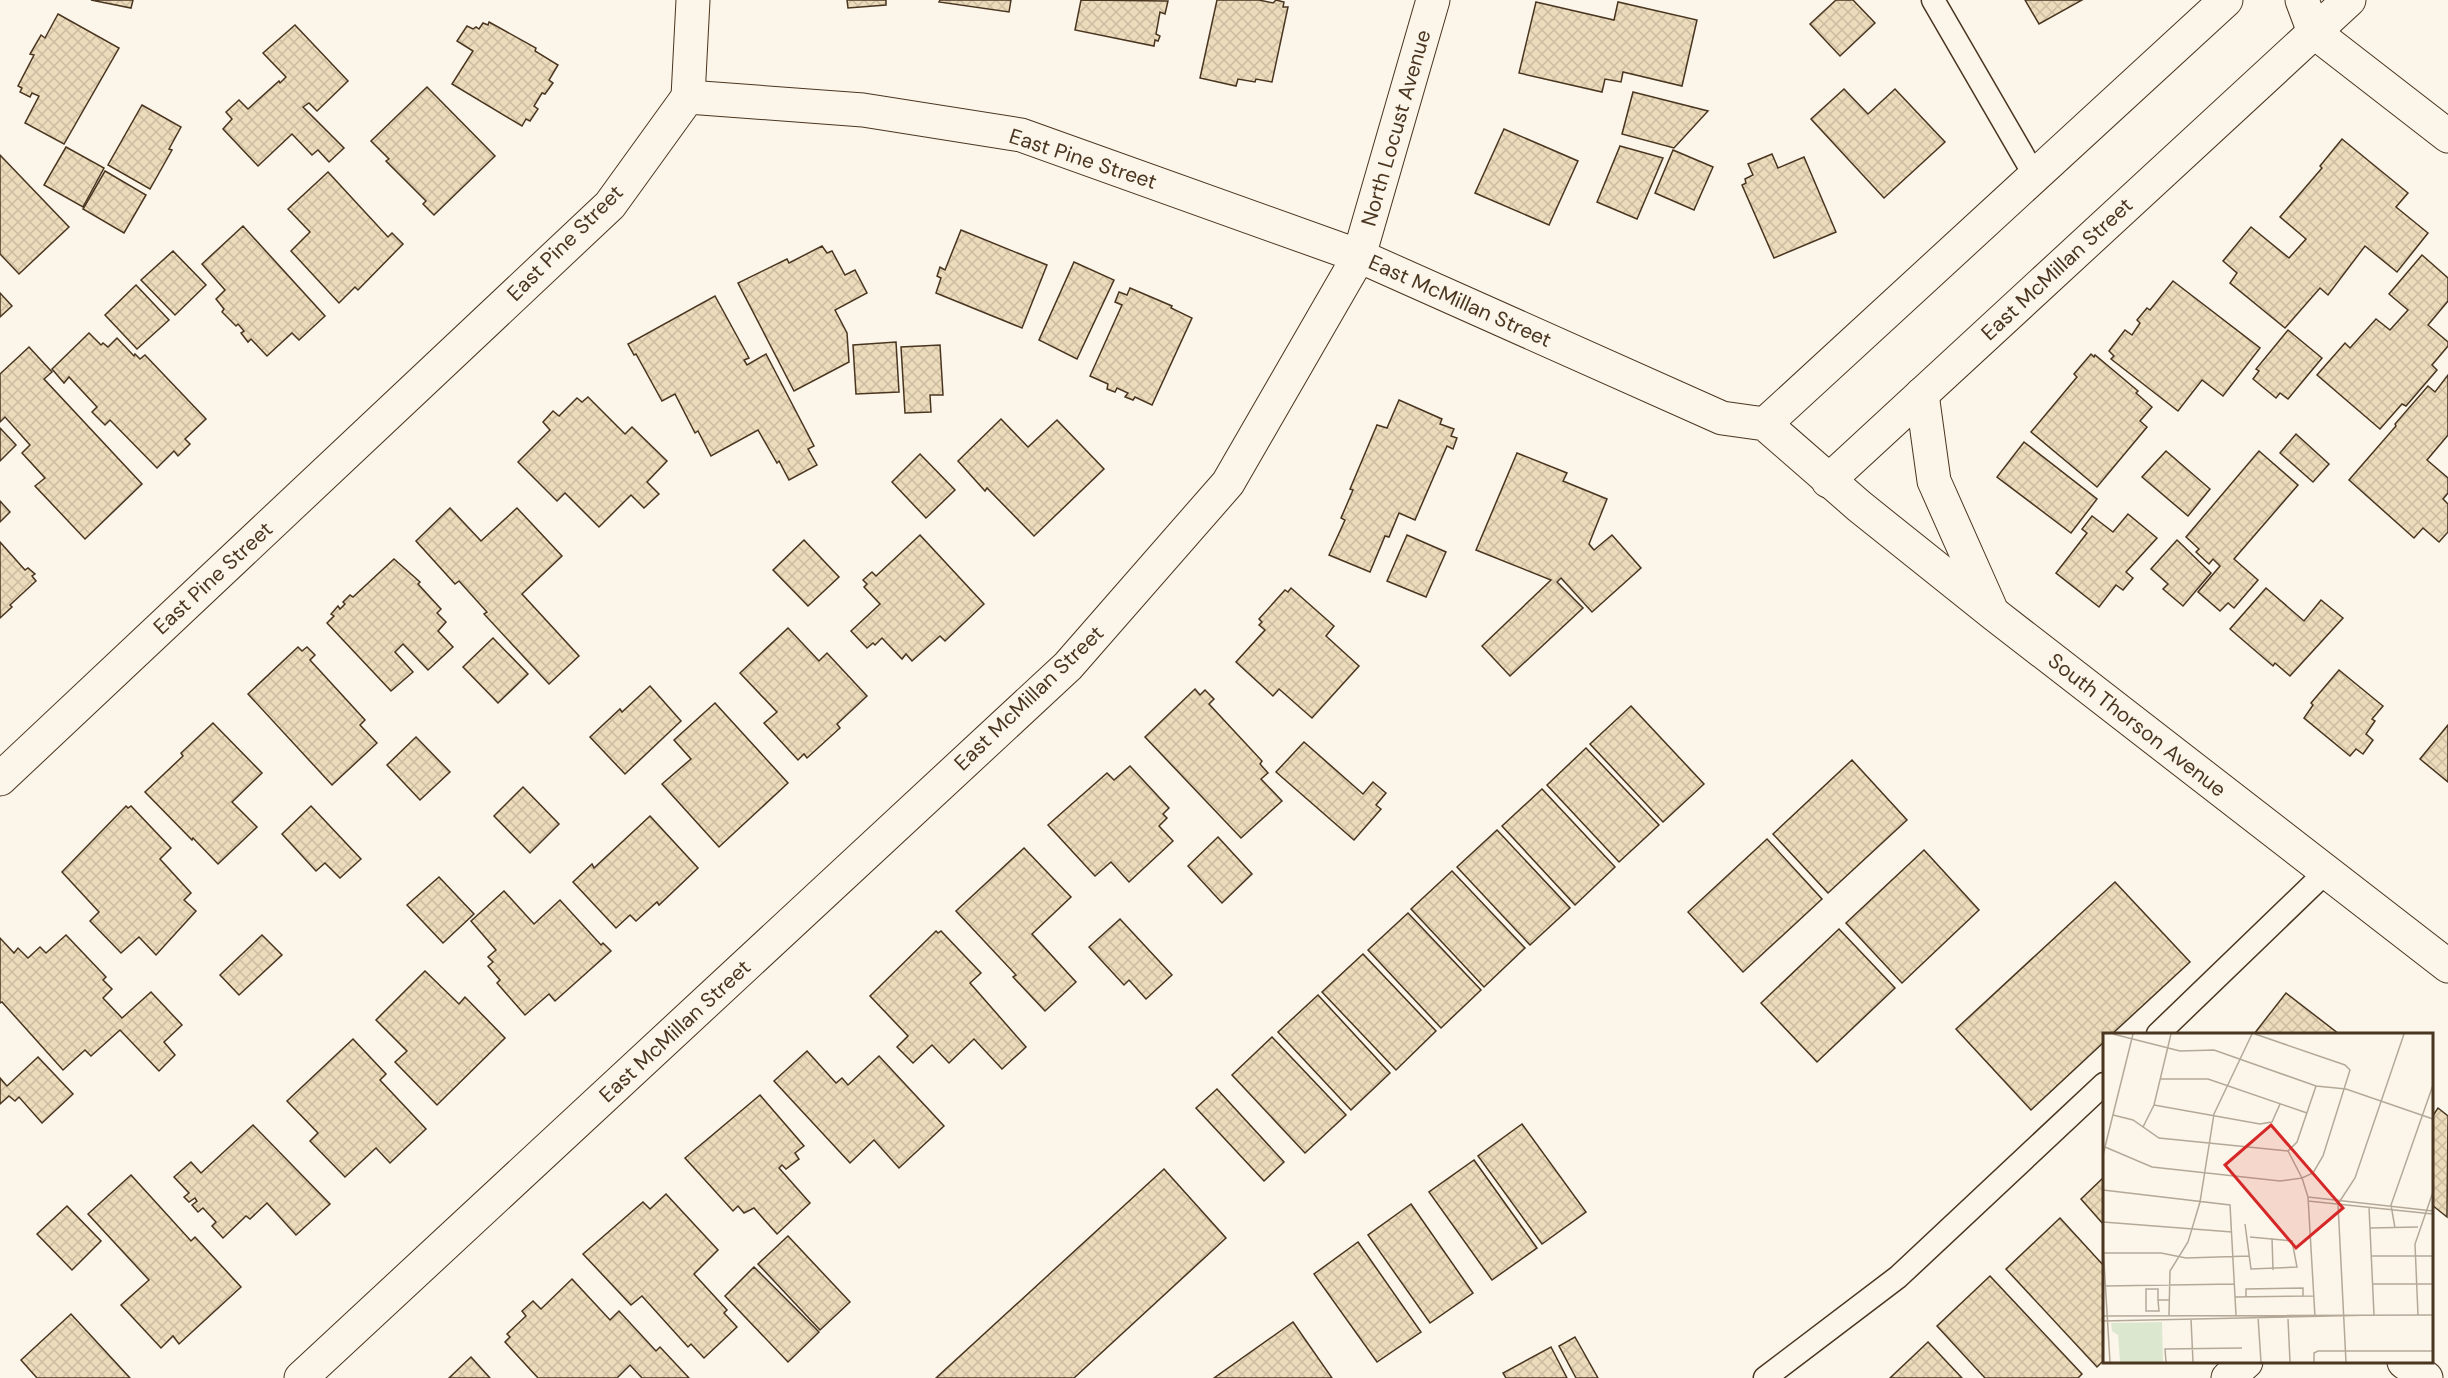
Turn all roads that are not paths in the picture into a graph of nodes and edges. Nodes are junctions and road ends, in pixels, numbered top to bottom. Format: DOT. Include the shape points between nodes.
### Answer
graph roads {
  1 [pos="693,0"];
  2 [pos="1433,0"];
  3 [pos="1933,0"];
  4 [pos="2226,0"];
  5 [pos="2302,0"];
  6 [pos="2349,0"];
  7 [pos="2314,32"];
  8 [pos="687,97"];
  9 [pos="2448,136"];
  10 [pos="2035,176"];
  11 [pos="1359,256"];
  12 [pos="1922,394"];
  13 [pos="1765,424"];
  14 [pos="1828,481"];
  15 [pos="1994,614"];
  16 [pos="0,779"];
  17 [pos="2327,871"];
  18 [pos="2448,966"];
  19 [pos="2160,1033"];
  20 [pos="2103,1085"];
  21 [pos="2245,1363"];
  22 [pos="2405,1363"];
  23 [pos="301,1378"];
  24 [pos="1765,1378"];
  25 [pos="2228,1378"];
  26 [pos="2426,1378"];
  1 -- 8 [label="street"];
  2 -- 11 [label="street, North Locust Avenue"];
  3 -- 10 [label="lane"];
  4 -- 10 [label="street"];
  5 -- 7 [label="street"];
  6 -- 7 [label="street, East McMillan Street"];
  7 -- 9 [label="street"];
  7 -- 12 [label="street, East McMillan Street"];
  8 -- 11 [label="street, East Pine Street" via="863,110 1021,135"];
  8 -- 16 [label="street, East Pine Street" via="610,205"];
  10 -- 13 [label="street"];
  11 -- 13 [label="street, East McMillan Street" via="1722,418"];
  11 -- 23 [label="street, East McMillan Street" via="1228,483 1068,666"];
  12 -- 14 [label="street, East McMillan Street"];
  12 -- 15 [label="street" via="1934,481"];
  13 -- 14 [label="street"];
  14 -- 15 [label="street, South Thorson Avenue"];
  15 -- 17 [label="street, South Thorson Avenue"];
  17 -- 18 [label="street, South Thorson Avenue"];
  17 -- 19 [label="lane"];
  20 -- 24 [label="lane" via="1898,1277"];
  21 -- 25 [label="street"];
  22 -- 26 [label="street"];
}
